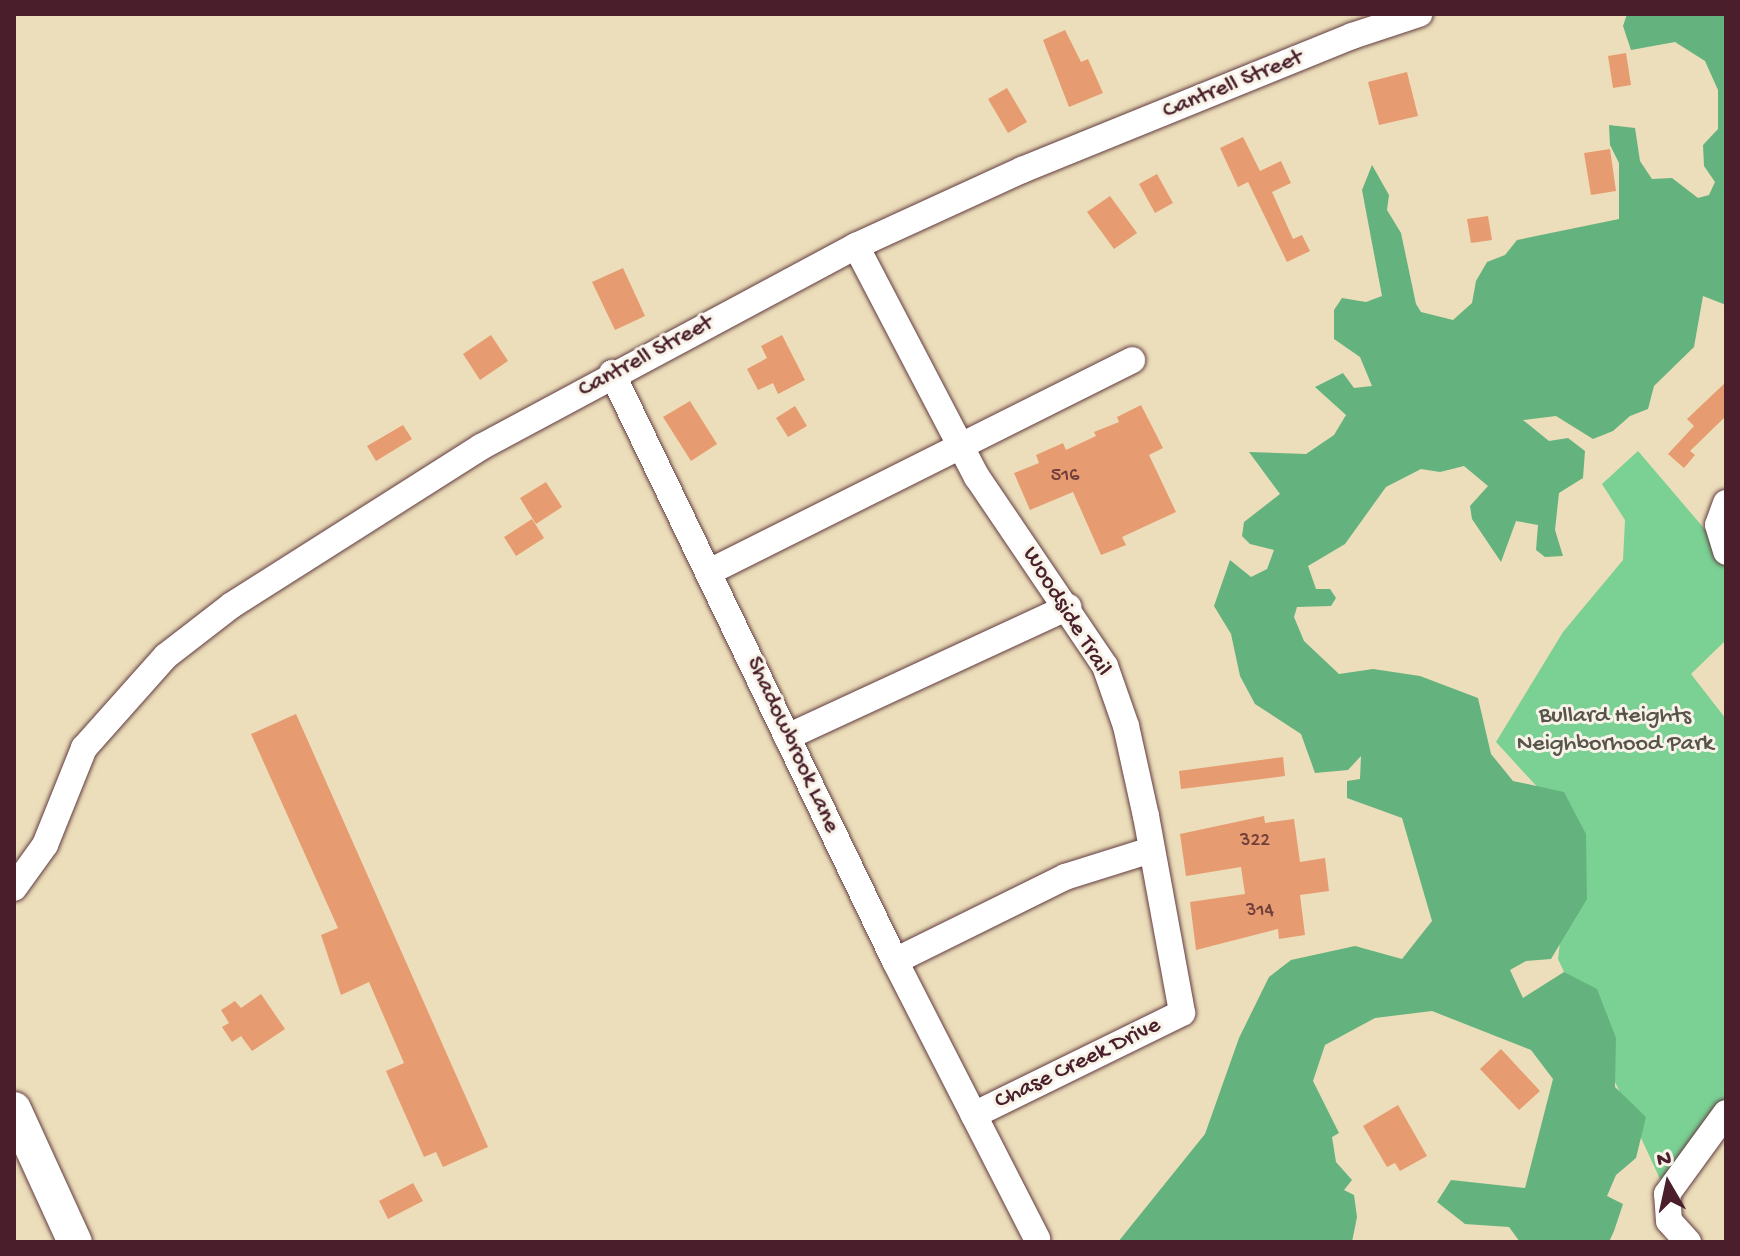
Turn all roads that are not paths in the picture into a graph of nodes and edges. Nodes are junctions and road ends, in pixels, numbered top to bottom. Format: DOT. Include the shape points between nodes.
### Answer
graph roads {
  1 [pos="1419,14"];
  2 [pos="856,246"];
  3 [pos="1132,360"];
  4 [pos="612,373"];
  5 [pos="961,449"];
  6 [pos="1726,503"];
  7 [pos="1722,542"];
  8 [pos="711,571"];
  9 [pos="1068,607"];
  10 [pos="787,737"];
  11 [pos="1151,850"];
  12 [pos="14,888"];
  13 [pos="895,961"];
  14 [pos="1182,1013"];
  15 [pos="14,1109"];
  16 [pos="1726,1113"];
  17 [pos="974,1115"];
  18 [pos="1037,1239"];
  19 [pos="75,1242"];
  20 [pos="1688,1242"];
  1 -- 2 [label="street, Cantrell Street" via="1352,36 1022,170"];
  2 -- 4 [label="street, Cantrell Street"];
  2 -- 5 [label="street, Woodside Trail"];
  3 -- 5 [label="street"];
  4 -- 8 [label="street, Shadowbrook Lane"];
  4 -- 12 [label="street, Cantrell Street" via="481,447 232,605 166,656 84,748 45,845"];
  5 -- 8 [label="street"];
  5 -- 9 [label="street, Woodside Trail"];
  6 -- 7 [label="street"];
  8 -- 10 [label="street, Shadowbrook Lane"];
  9 -- 10 [label="street"];
  9 -- 11 [label="street, Woodside Trail" via="1105,666 1126,726"];
  10 -- 13 [label="street, Shadowbrook Lane"];
  11 -- 13 [label="street" via="1065,877"];
  11 -- 14 [label="street, Woodside Trail"];
  13 -- 17 [label="street, Shadowbrook Lane"];
  14 -- 17 [label="street, Chase Creek Drive"];
  15 -- 19 [label="main road"];
  16 -- 20 [label="street" via="1667,1194 1669,1221"];
  17 -- 18 [label="street, Shadowbrook Lane"];
}
